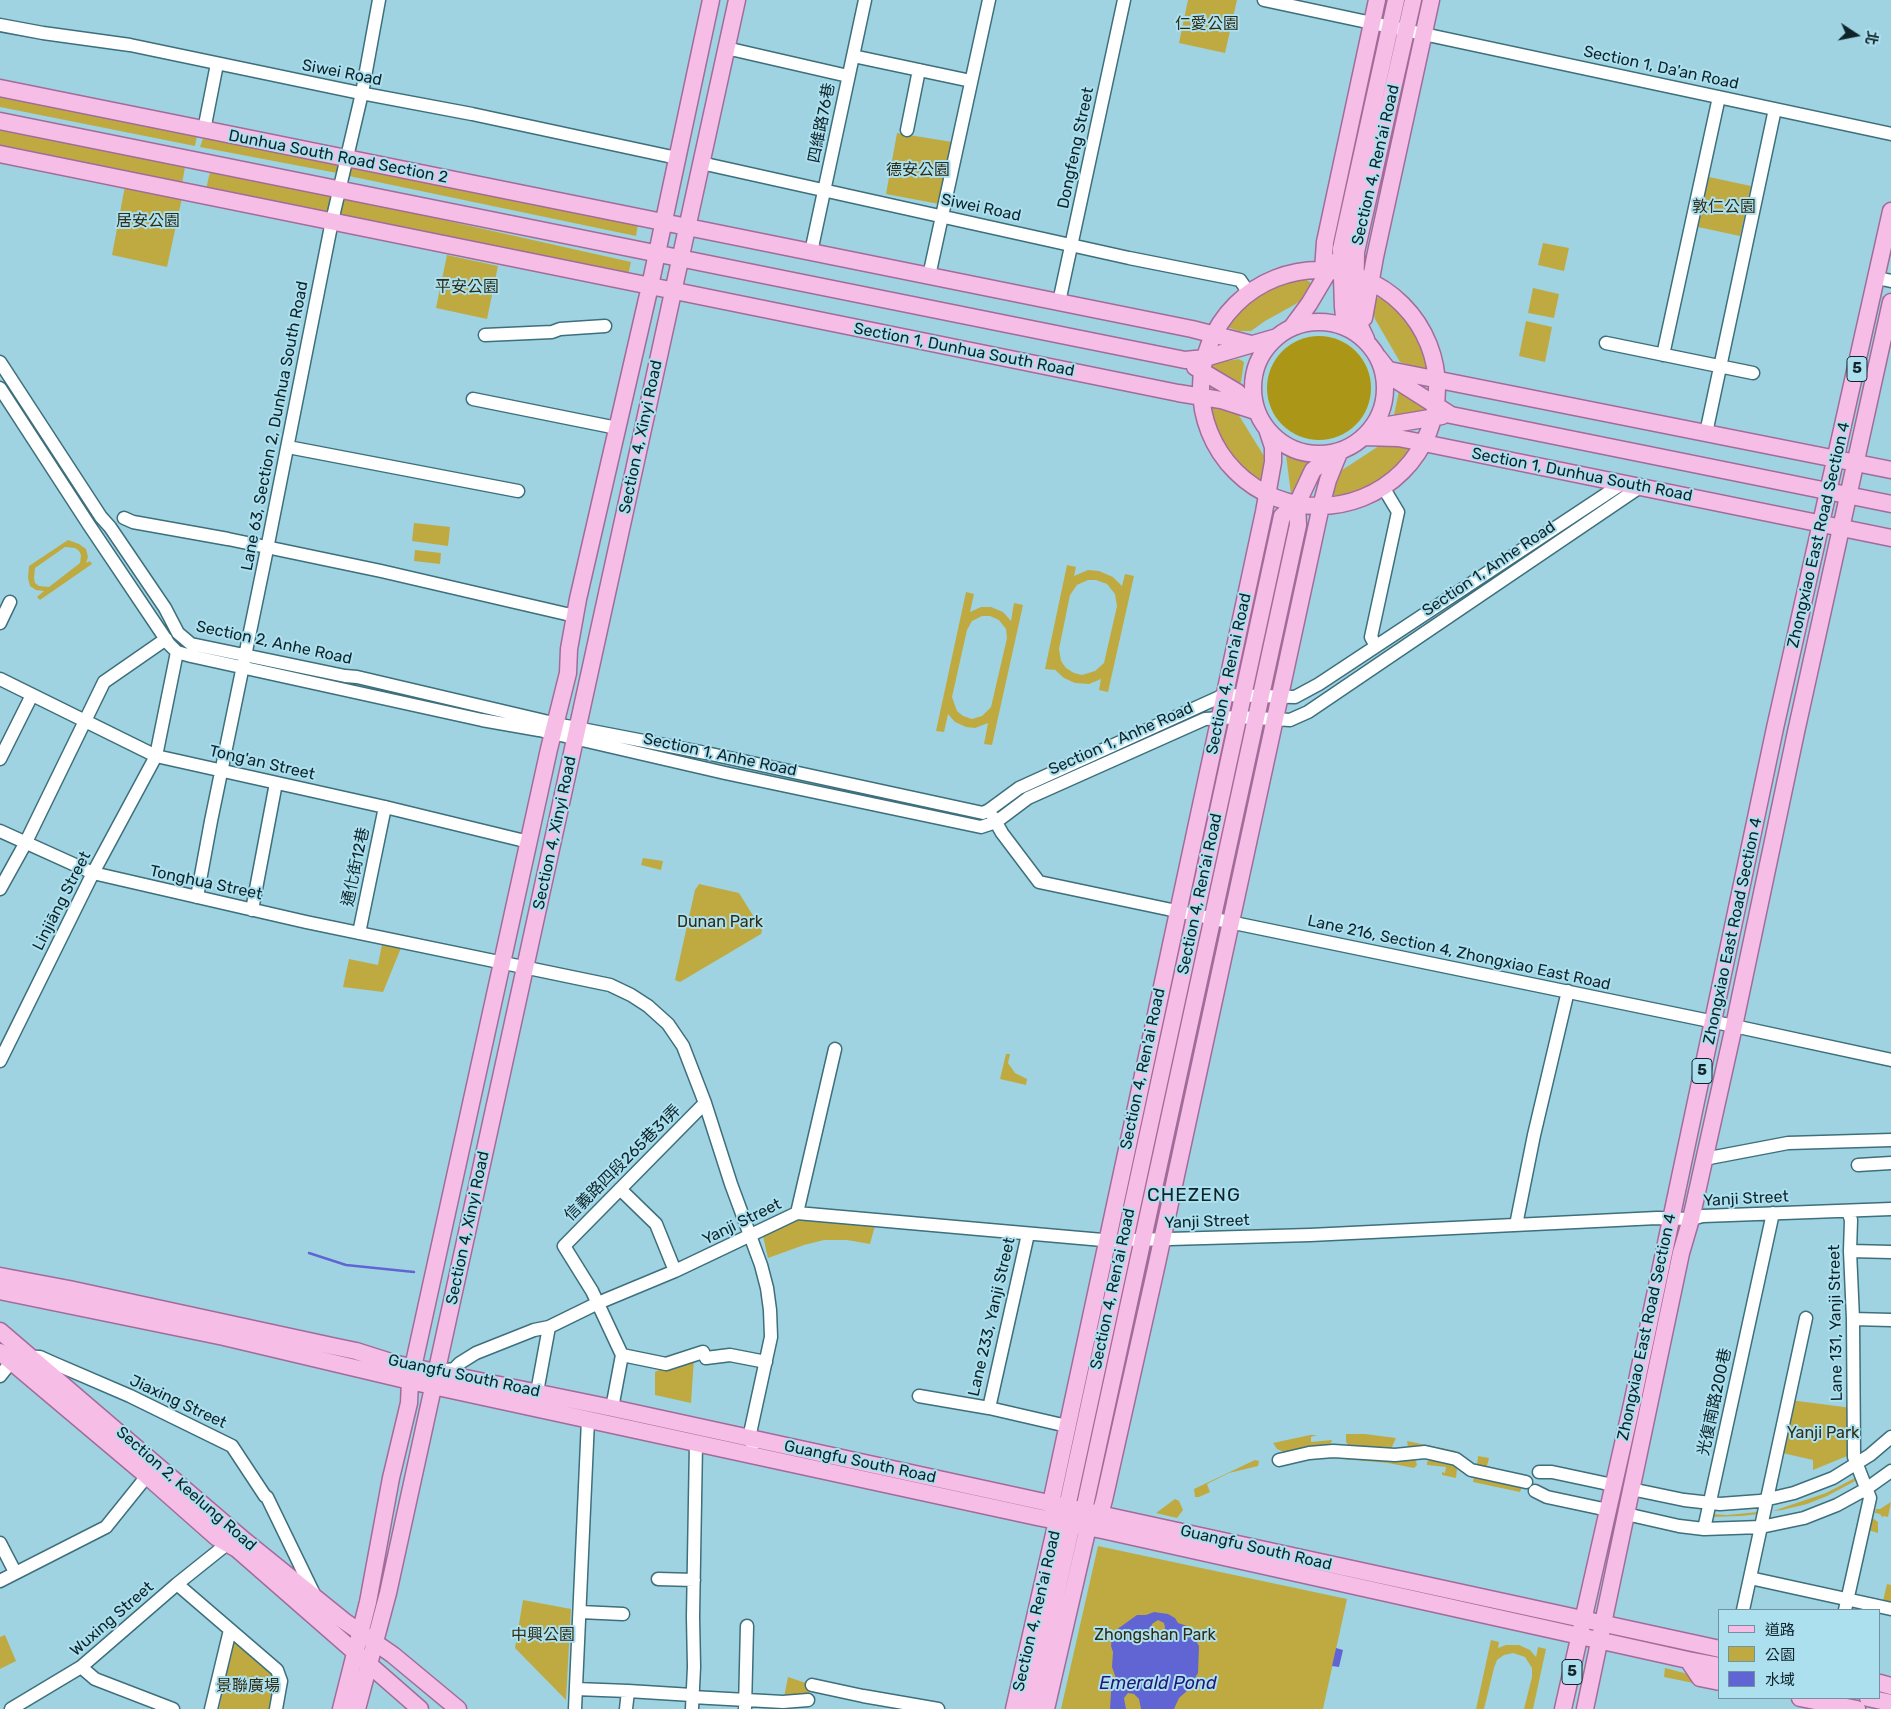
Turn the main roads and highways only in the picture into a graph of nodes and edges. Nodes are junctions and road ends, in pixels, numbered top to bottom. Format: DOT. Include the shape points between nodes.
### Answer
graph roads {
  1 [pos="712,0"];
  2 [pos="736,0"];
  3 [pos="1377,0"];
  4 [pos="1396,0"];
  5 [pos="1413,0"];
  6 [pos="1431,0"];
  7 [pos="0,88"];
  8 [pos="0,121"];
  9 [pos="0,154"];
  10 [pos="1891,212"];
  11 [pos="663,223"];
  12 [pos="687,228"];
  13 [pos="656,253"];
  14 [pos="680,258"];
  15 [pos="1344,274"];
  16 [pos="1884,280"];
  17 [pos="650,286"];
  18 [pos="673,291"];
  19 [pos="1891,302"];
  20 [pos="1292,327"];
  21 [pos="1214,334"];
  22 [pos="1360,334"];
  23 [pos="1277,336"];
  24 [pos="1251,344"];
  25 [pos="1378,357"];
  26 [pos="1204,365"];
  27 [pos="1389,370"];
  28 [pos="1437,379"];
  29 [pos="1202,397"];
  30 [pos="1434,412"];
  31 [pos="1260,419"];
  32 [pos="1363,437"];
  33 [pos="1424,443"];
  34 [pos="1341,451"];
  35 [pos="1837,459"];
  36 [pos="1856,463"];
  37 [pos="1891,470"];
  38 [pos="1829,493"];
  39 [pos="1268,494"];
  40 [pos="1849,496"];
  41 [pos="1297,504"];
  42 [pos="1891,504"];
  43 [pos="1321,506"];
  44 [pos="1821,523"];
  45 [pos="1842,527"];
  46 [pos="1891,538"];
  47 [pos="565,731"];
  48 [pos="0,1276"];
  49 [pos="0,1291"];
  50 [pos="0,1331"];
  51 [pos="6,1357"];
  52 [pos="412,1374"];
  53 [pos="435,1379"];
  54 [pos="1051,1503"];
  55 [pos="1067,1507"];
  56 [pos="1084,1510"];
  57 [pos="1100,1514"];
  58 [pos="1073,1524"];
  59 [pos="1603,1624"];
  60 [pos="1582,1627"];
  61 [pos="360,1632"];
  62 [pos="1599,1640"];
  63 [pos="376,1644"];
  64 [pos="1718,1649"];
  65 [pos="354,1650"];
  66 [pos="1688,1660"];
  67 [pos="369,1665"];
  68 [pos="1718,1666"];
  69 [pos="1718,1682"];
  70 [pos="441,1696"];
  71 [pos="1805,1699"];
  72 [pos="1873,1699"];
  73 [pos="1891,1703"];
  74 [pos="341,1709"];
  75 [pos="357,1709"];
  76 [pos="420,1709"];
  77 [pos="453,1709"];
  78 [pos="458,1709"];
  79 [pos="1014,1709"];
  80 [pos="1030,1709"];
  81 [pos="1046,1709"];
  82 [pos="1563,1709"];
  83 [pos="1585,1709"];
  84 [pos="1857,1709"];
  1 -- 11 [label="main road, Section 4, Xinyi Road"];
  2 -- 12 [label="main road, Section 4, Xinyi Road"];
  3 -- 15 [label="main road, Section 4, Ren’ai Road" via="1325,242"];
  4 -- 15 [label="main road, Section 4, Ren’ai Road" via="1341,249"];
  5 -- 15 [label="main road, Section 4, Ren’ai Road" via="1356,252"];
  6 -- 15 [label="main road, Section 4, Ren’ai Road" via="1424,33"];
  7 -- 11 [label="main road, Dunhua South Road Section 2"];
  8 -- 13 [label="main road, Dunhua South Road Section 2"];
  9 -- 17 [label="main road"];
  10 -- 16 [label="main road, Zhongxiao East Road Section 4 / 5"];
  11 -- 12 [label="main road, Dunhua South Road Section 2"];
  11 -- 13 [label="main road, Section 4, Xinyi Road"];
  12 -- 14 [label="main road, Section 4, Xinyi Road"];
  12 -- 21 [label="main road"];
  13 -- 14 [label="main road, Section 1, Dunhua South Road"];
  13 -- 17 [label="main road, Section 4, Xinyi Road"];
  14 -- 18 [label="main road, Section 4, Xinyi Road"];
  14 -- 26 [label="main road, Section 1, Dunhua South Road"];
  15 -- 20 [label="main road, Section 4, Ren’ai Road" via="1309,304"];
  15 -- 21 [label="main road" via="1305,270 1282,275 1249,292"];
  15 -- 22 [label="main road, Section 4, Ren’ai Road"];
  15 -- 22 [label="main road, Section 4, Ren’ai Road" via="1344,317"];
  15 -- 28 [label="main road" via="1403,304 1416,320 1430,348"];
  16 -- 35 [label="main road, Zhongxiao East Road Section 4 / 5"];
  17 -- 18 [label="main road"];
  17 -- 47 [label="main road, Section 4, Xinyi Road" via="575,616 569,649"];
  18 -- 29 [label="main road, Section 1, Dunhua South Road"];
  18 -- 47 [label="main road, Section 4, Xinyi Road"];
  19 -- 36 [label="main road, Zhongxiao East Road Section 4 / 5"];
  20 -- 22 [label="main road" via="1321,321 1335,323"];
  20 -- 23 [label="main road"];
  21 -- 24 [label="main road"];
  21 -- 26 [label="main road"];
  22 -- 25 [label="main road"];
  23 -- 24 [label="main road"];
  23 -- 31 [label="main road" via="1261,356 1254,380"];
  24 -- 26 [label="main road"];
  25 -- 27 [label="main road, Section 1, Dunhua South Road"];
  25 -- 32 [label="main road" via="1384,373 1382,408"];
  26 -- 29 [label="main road"];
  26 -- 31 [label="main road, Section 1, Dunhua South Road" via="1237,392"];
  27 -- 28 [label="main road"];
  27 -- 30 [label="main road, Section 1, Dunhua South Road" via="1396,380"];
  28 -- 30 [label="main road"];
  28 -- 35 [label="main road"];
  29 -- 31 [label="main road, Section 1, Dunhua South Road" via="1236,404"];
  29 -- 39 [label="main road" via="1208,427 1222,455 1242,478"];
  30 -- 32 [label="main road" via="1388,425"];
  30 -- 33 [label="main road"];
  30 -- 38 [label="main road, Section 1, Dunhua South Road"];
  31 -- 34 [label="main road" via="1287,445 1320,454"];
  31 -- 39 [label="main road, Section 4, Ren'ai Road" via="1273,447"];
  32 -- 33 [label="main road, Section 1, Dunhua South Road"];
  32 -- 34 [label="main road"];
  33 -- 43 [label="main road" via="1407,466 1383,487 1353,501"];
  33 -- 44 [label="main road, Section 1, Dunhua South Road"];
  34 -- 41 [label="main road, Section 4, Ren’ai Road" via="1313,470"];
  34 -- 43 [label="main road, Section 4, Ren'ai Road"];
  35 -- 36 [label="main road"];
  35 -- 38 [label="main road, Zhongxiao East Road Section 4 / 5"];
  36 -- 37 [label="main road"];
  36 -- 40 [label="main road, Zhongxiao East Road Section 4 / 5"];
  38 -- 40 [label="main road, Section 1, Dunhua South Road"];
  38 -- 44 [label="main road, Zhongxiao East Road Section 4 / 5"];
  39 -- 41 [label="main road"];
  39 -- 54 [label="main road, Section 4, Ren'ai Road"];
  40 -- 42 [label="main road, Section 1, Dunhua South Road"];
  40 -- 45 [label="main road, Zhongxiao East Road Section 4 / 5"];
  41 -- 43 [label="main road"];
  41 -- 55 [label="main road, Section 4, Ren’ai Road" via="1282,516"];
  41 -- 56 [label="main road, Section 4, Ren’ai Road" via="1298,524"];
  43 -- 57 [label="main road, Section 4, Ren'ai Road"];
  44 -- 45 [label="main road, Section 1, Dunhua South Road"];
  44 -- 60 [label="main road, Zhongxiao East Road Section 4 / 5"];
  45 -- 46 [label="main road, Section 1, Dunhua South Road"];
  45 -- 59 [label="main road, Zhongxiao East Road Section 4 / 5" via="1734,1026 1681,1253"];
  47 -- 52 [label="main road, Section 4, Xinyi Road" via="529,842"];
  47 -- 53 [label="main road, Section 4, Xinyi Road" via="525,967"];
  48 -- 52 [label="main road, Guangfu South Road" via="340,1347 397,1364"];
  49 -- 52 [label="main road, Guangfu South Road"];
  50 -- 61 [label="main road, Section 2, Keelung Road" via="244,1541"];
  51 -- 65 [label="main road, Section 2, Keelung Road"];
  52 -- 53 [label="main road, Guangfu South Road"];
  52 -- 61 [label="main road, Section 4, Xinyi Road" via="409,1403"];
  53 -- 54 [label="main road, Guangfu South Road" via="537,1392"];
  53 -- 58 [label="main road, Guangfu South Road" via="588,1420"];
  53 -- 63 [label="main road, Section 4, Xinyi Road"];
  54 -- 55 [label="main road, Guangfu South Road"];
  54 -- 58 [label="main road, Section 4, Ren'ai Road"];
  55 -- 56 [label="main road, Guangfu South Road"];
  55 -- 58 [label="main road, Section 4, Ren’ai Road"];
  56 -- 57 [label="main road, Guangfu South Road"];
  56 -- 58 [label="main road, Section 4, Ren’ai Road"];
  57 -- 58 [label="main road, Section 4, Ren'ai Road"];
  57 -- 60 [label="main road, Guangfu South Road"];
  58 -- 60 [label="main road, Guangfu South Road"];
  58 -- 79 [label="main road, Section 4, Ren'ai Road"];
  58 -- 80 [label="main road, Section 4, Ren’ai Road"];
  58 -- 81 [label="main road, Section 4, Ren'ai Road"];
  59 -- 60 [label="main road, Guangfu South Road"];
  59 -- 62 [label="main road, Zhongxiao East Road Section 4 / 5"];
  59 -- 64 [label="main road, Guangfu South Road"];
  60 -- 62 [label="main road, Guangfu South Road"];
  60 -- 82 [label="main road, Zhongxiao East Road Section 4 / 5"];
  61 -- 63 [label="main road, Section 2, Keelung Road"];
  61 -- 65 [label="main road, Section 4, Xinyi Road"];
  62 -- 66 [label="main road, Guangfu South Road"];
  62 -- 83 [label="main road, Zhongxiao East Road Section 4 / 5"];
  63 -- 67 [label="main road, Section 4, Xinyi Road"];
  63 -- 70 [label="main road, Section 2, Keelung Road"];
  65 -- 67 [label="main road, Section 2, Keelung Road"];
  65 -- 74 [label="main road, Section 4, Xinyi Road"];
  66 -- 68 [label="main road, Guangfu South Road"];
  66 -- 69 [label="main road" via="1700,1678"];
  67 -- 75 [label="main road, Section 4, Xinyi Road"];
  67 -- 76 [label="main road, Section 2, Keelung Road"];
  70 -- 77 [label="main road"];
  70 -- 78 [label="main road"];
  71 -- 84 [label="main road"];
  72 -- 73 [label="main road"];
}
